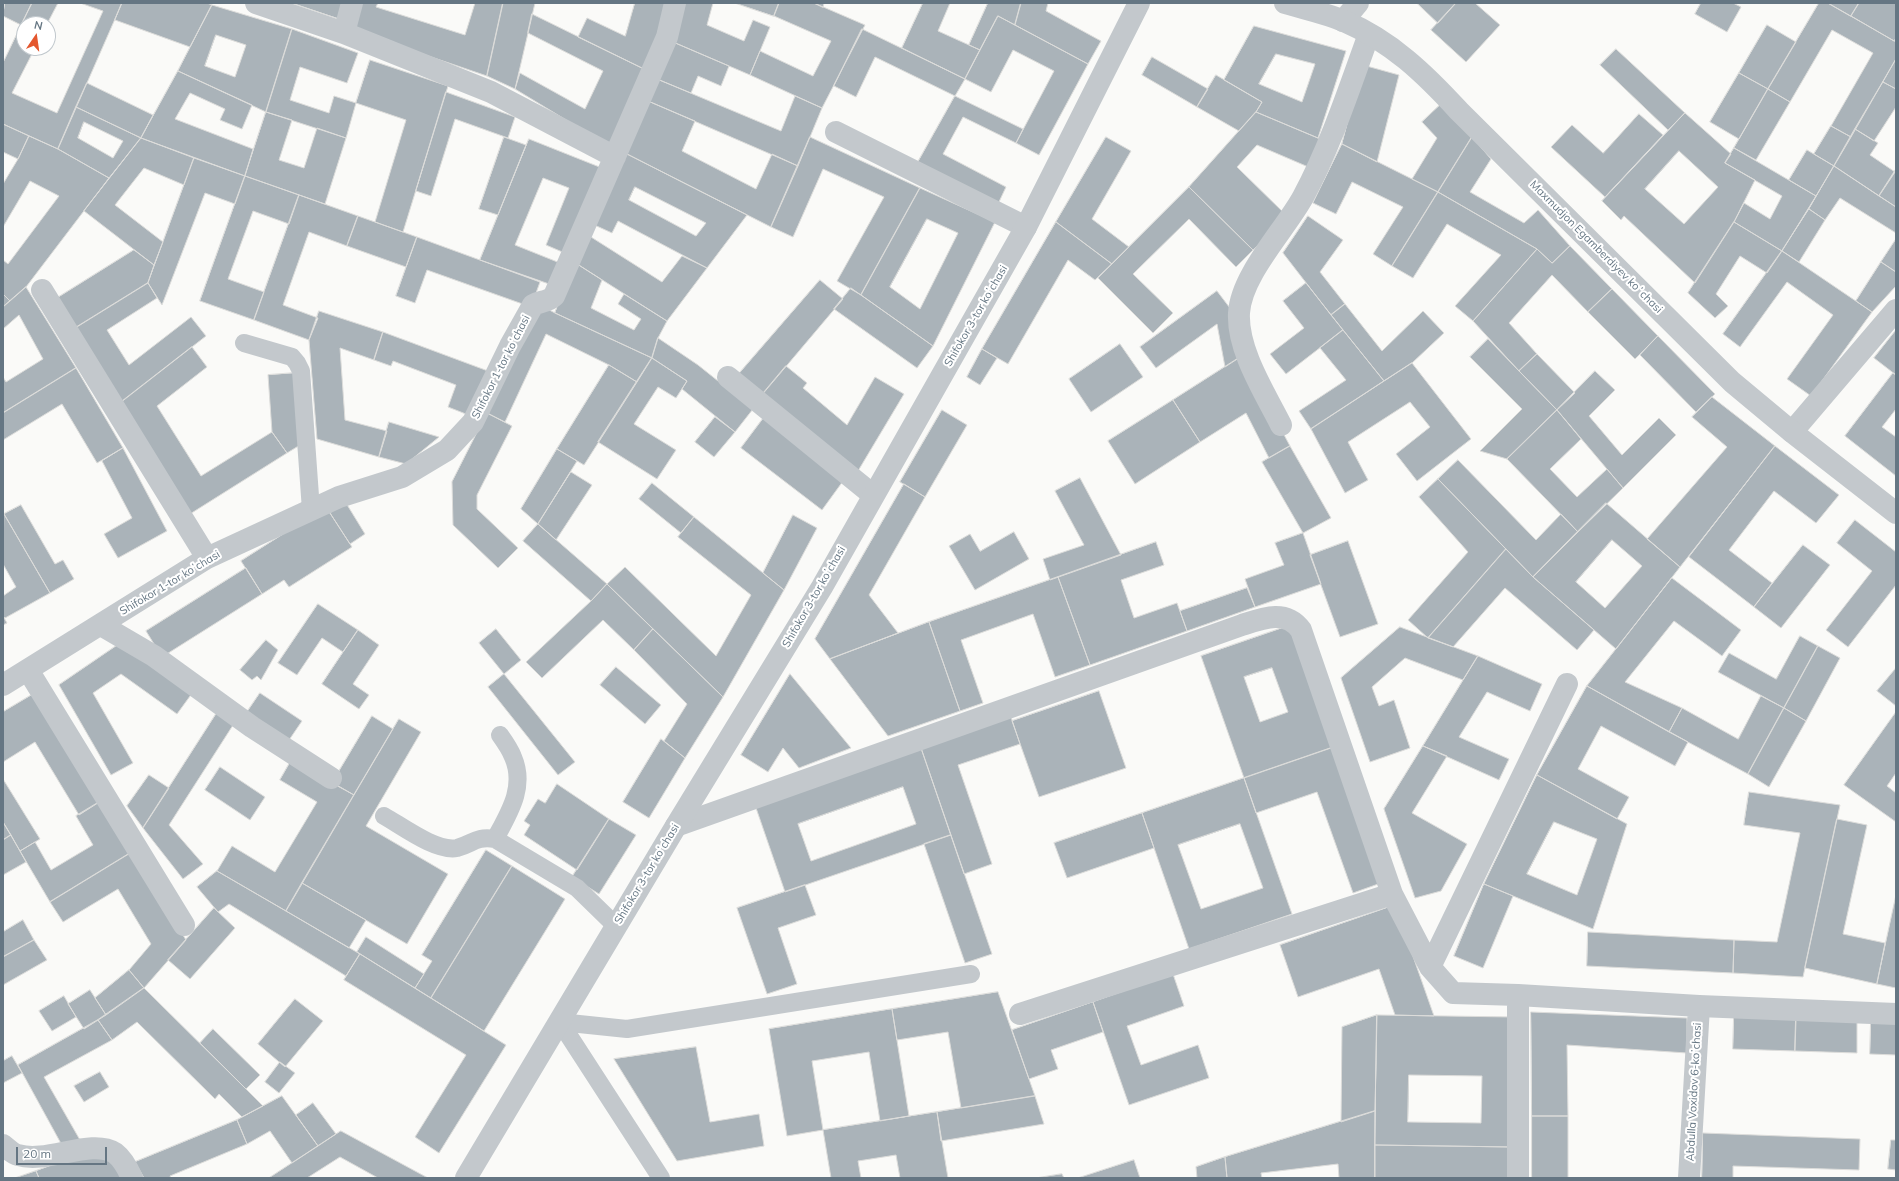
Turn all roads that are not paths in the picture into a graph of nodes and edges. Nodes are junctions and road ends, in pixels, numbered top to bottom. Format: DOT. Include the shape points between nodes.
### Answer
graph roads {
  1 [pos="256,3"];
  2 [pos="352,3"];
  3 [pos="675,3"];
  4 [pos="1139,3"];
  5 [pos="1285,3"];
  6 [pos="1358,3"];
  7 [pos="1343,21"];
  8 [pos="344,33"];
  9 [pos="1369,34"];
  10 [pos="836,132"];
  11 [pos="615,157"];
  12 [pos="1026,228"];
  13 [pos="42,290"];
  14 [pos="1896,310"];
  15 [pos="244,343"];
  16 [pos="728,377"];
  17 [pos="1281,425"];
  18 [pos="1792,432"];
  19 [pos="873,495"];
  20 [pos="311,510"];
  21 [pos="1896,513"];
  22 [pos="206,558"];
  23 [pos="101,625"];
  24 [pos="28,670"];
  25 [pos="1567,684"];
  26 [pos="3,685"];
  27 [pos="500,735"];
  28 [pos="331,778"];
  29 [pos="384,816"];
  30 [pos="676,826"];
  31 [pos="495,839"];
  32 [pos="1392,894"];
  33 [pos="184,925"];
  34 [pos="616,926"];
  35 [pos="1430,967"];
  36 [pos="971,974"];
  37 [pos="1518,995"];
  38 [pos="1699,1006"];
  39 [pos="1020,1014"];
  40 [pos="1896,1014"];
  41 [pos="560,1022"];
  42 [pos="3,1145"];
  43 [pos="132,1178"];
  44 [pos="466,1178"];
  45 [pos="661,1178"];
  46 [pos="1518,1178"];
  47 [pos="1689,1178"];
  1 -- 8 [label="street"];
  2 -- 8 [label="street"];
  3 -- 11 [label="street, Shifokor 1-tor koʼchasi" via="667,37"];
  4 -- 12 [label="street, Shifokor 3-tor koʼchasi"];
  5 -- 7 [label="street, Maxmudjon Egamberdiyev koʻchasi"];
  6 -- 7 [label="street"];
  7 -- 9 [label="street, Maxmudjon Egamberdiyev koʻchasi"];
  8 -- 11 [label="street" via="491,92"];
  9 -- 17 [label="street" via="1330,141 1302,198 1261,260 1243,295 1239,312 1240,331 1247,356"];
  9 -- 18 [label="street, Maxmudjon Egamberdiyev koʻchasi" via="1396,50 1428,77 1459,111 1732,382"];
  10 -- 12 [label="street"];
  11 -- 20 [label="street, Shifokor 1-tor koʼchasi" via="554,296 551,300 533,305 473,422 447,450 402,477 339,497"];
  12 -- 19 [label="street, Shifokor 3-tor koʼchasi"];
  13 -- 22 [label="street"];
  14 -- 18 [label="street"];
  15 -- 20 [label="lane" via="292,357 302,371"];
  16 -- 19 [label="street"];
  18 -- 21 [label="street, Maxmudjon Egamberdiyev koʻchasi"];
  19 -- 30 [label="street, Shifokor 3-tor koʼchasi" via="822,587"];
  20 -- 22 [label="street, Shifokor 1-tor koʼchasi"];
  22 -- 23 [label="street, Shifokor 1-tor koʼchasi"];
  23 -- 24 [label="street, Shifokor 1-tor koʼchasi"];
  23 -- 28 [label="street" via="154,656 252,727"];
  24 -- 26 [label="street, Shifokor 1-tor koʼchasi"];
  24 -- 33 [label="street"];
  25 -- 35 [label="street"];
  27 -- 31 [label="lane" via="514,757 518,787 513,806"];
  29 -- 31 [label="lane" via="428,842 445,848 457,848 485,838"];
  30 -- 32 [label="street" via="1235,628 1265,618 1277,617 1296,623 1301,630"];
  30 -- 34 [label="street, Shifokor 3-tor koʼchasi"];
  31 -- 34 [label="lane" via="577,888"];
  32 -- 35 [label="street"];
  32 -- 39 [label="street"];
  34 -- 41 [label="street, Shifokor 3-tor koʼchasi"];
  35 -- 37 [label="street" via="1453,993"];
  36 -- 41 [label="lane" via="627,1029"];
  37 -- 38 [label="street"];
  37 -- 46 [label="street"];
  38 -- 40 [label="street"];
  38 -- 47 [label="street, Abdulla Voxidov 6-koʼchasi"];
  41 -- 44 [label="street, Shifokor 3-tor koʼchasi"];
  41 -- 45 [label="lane"];
  42 -- 43 [label="street" via="17,1155 38,1157 99,1148 115,1153 125,1163"];
}
